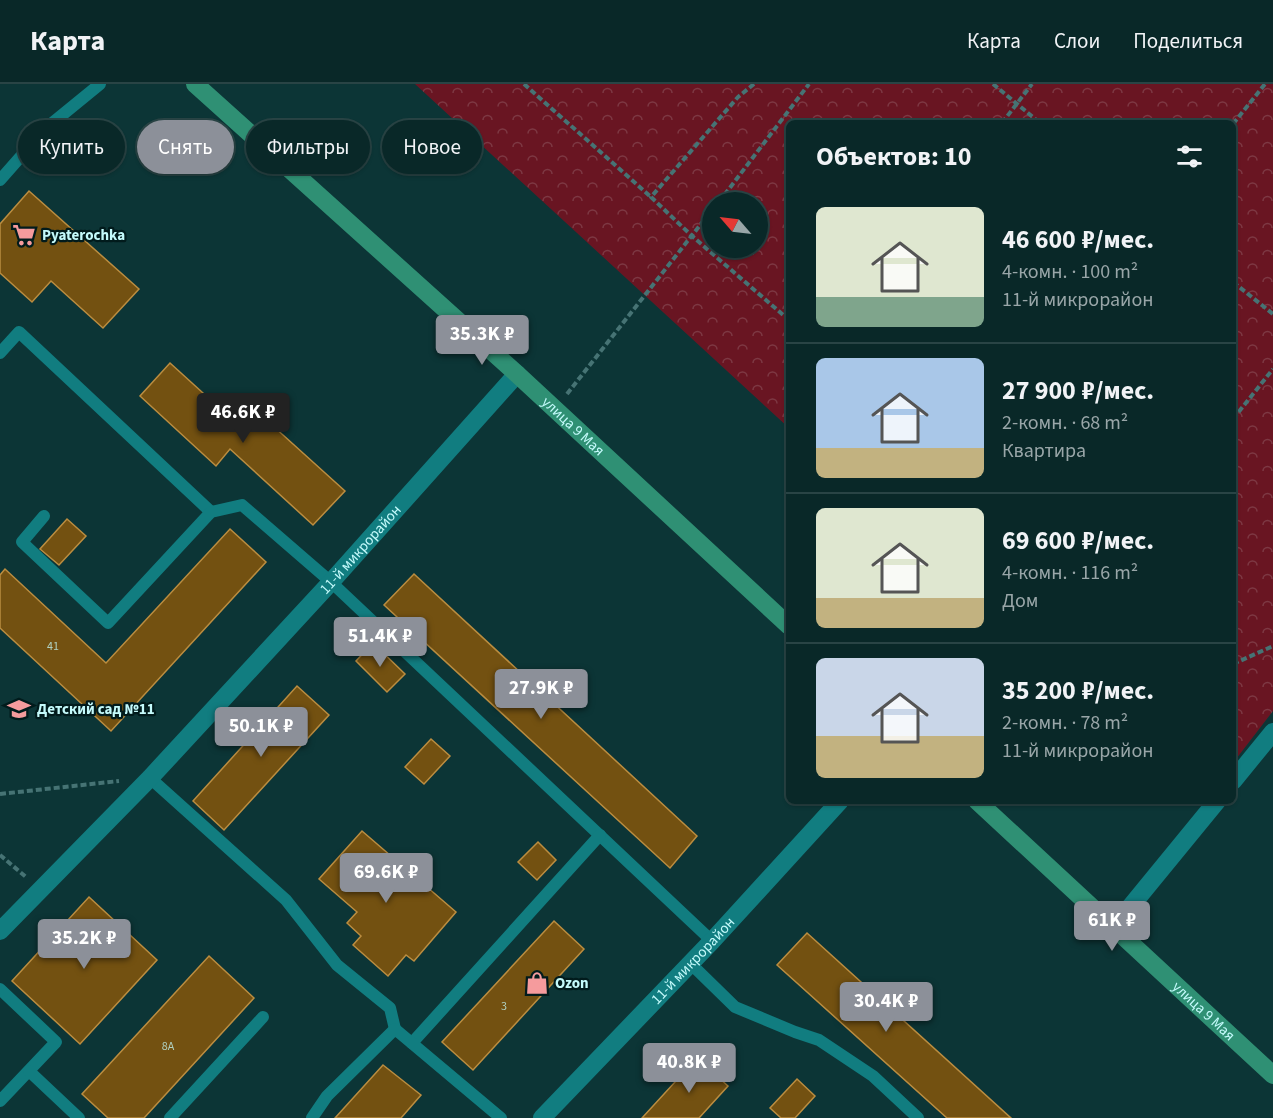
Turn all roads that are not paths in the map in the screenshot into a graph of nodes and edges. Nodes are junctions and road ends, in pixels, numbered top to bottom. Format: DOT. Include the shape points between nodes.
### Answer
graph roads {
  1 [pos="100,84"];
  2 [pos="195,84"];
  3 [pos="0,180"];
  4 [pos="0,353"];
  5 [pos="517,374"];
  6 [pos="211,512"];
  7 [pos="44,516"];
  8 [pos="331,582"];
  9 [pos="786,623"];
  10 [pos="1273,732"];
  11 [pos="1236,777"];
  12 [pos="150,778"];
  13 [pos="837,804"];
  14 [pos="980,804"];
  15 [pos="1215,804"];
  16 [pos="600,835"];
  17 [pos="1113,928"];
  18 [pos="0,931"];
  19 [pos="712,941"];
  20 [pos="691,964"];
  21 [pos="0,989"];
  22 [pos="263,1017"];
  23 [pos="395,1029"];
  24 [pos="412,1043"];
  25 [pos="29,1071"];
  26 [pos="1273,1075"];
  27 [pos="0,1101"];
  28 [pos="79,1118"];
  29 [pos="170,1118"];
  30 [pos="312,1118"];
  31 [pos="501,1118"];
  32 [pos="542,1118"];
  33 [pos="918,1118"];
  1 -- 3 [label="lane" via="45,129"];
  2 -- 5 [label="main road, улица 9 Мая"];
  4 -- 6 [label="lane" via="19,332"];
  5 -- 8 [label="street, 11-й микрорайон"];
  5 -- 9 [label="main road, улица 9 Мая"];
  6 -- 7 [label="lane" via="108,623 22,542"];
  6 -- 8 [label="lane" via="242,505"];
  8 -- 12 [label="street, 11-й микрорайон"];
  8 -- 16 [label="lane"];
  10 -- 11 [label="street"];
  12 -- 18 [label="street, 11-й микрорайон"];
  12 -- 23 [label="lane" via="286,900 337,965 390,1008"];
  13 -- 19 [label="street, 11-й микрорайон"];
  14 -- 17 [label="main road, улица 9 Мая"];
  15 -- 17 [label="street"];
  16 -- 19 [label="lane"];
  16 -- 24 [label="lane"];
  17 -- 26 [label="main road, улица 9 Мая"];
  19 -- 20 [label="street, 11-й микрорайон"];
  20 -- 32 [label="street, 11-й микрорайон"];
  20 -- 33 [label="lane" via="735,1007 819,1040 873,1076"];
  21 -- 25 [label="lane" via="56,1042"];
  22 -- 29 [label="lane"];
  23 -- 24 [label="lane"];
  23 -- 30 [label="lane" via="327,1096"];
  24 -- 31 [label="lane"];
  25 -- 27 [label="lane"];
  25 -- 28 [label="lane"];
}
